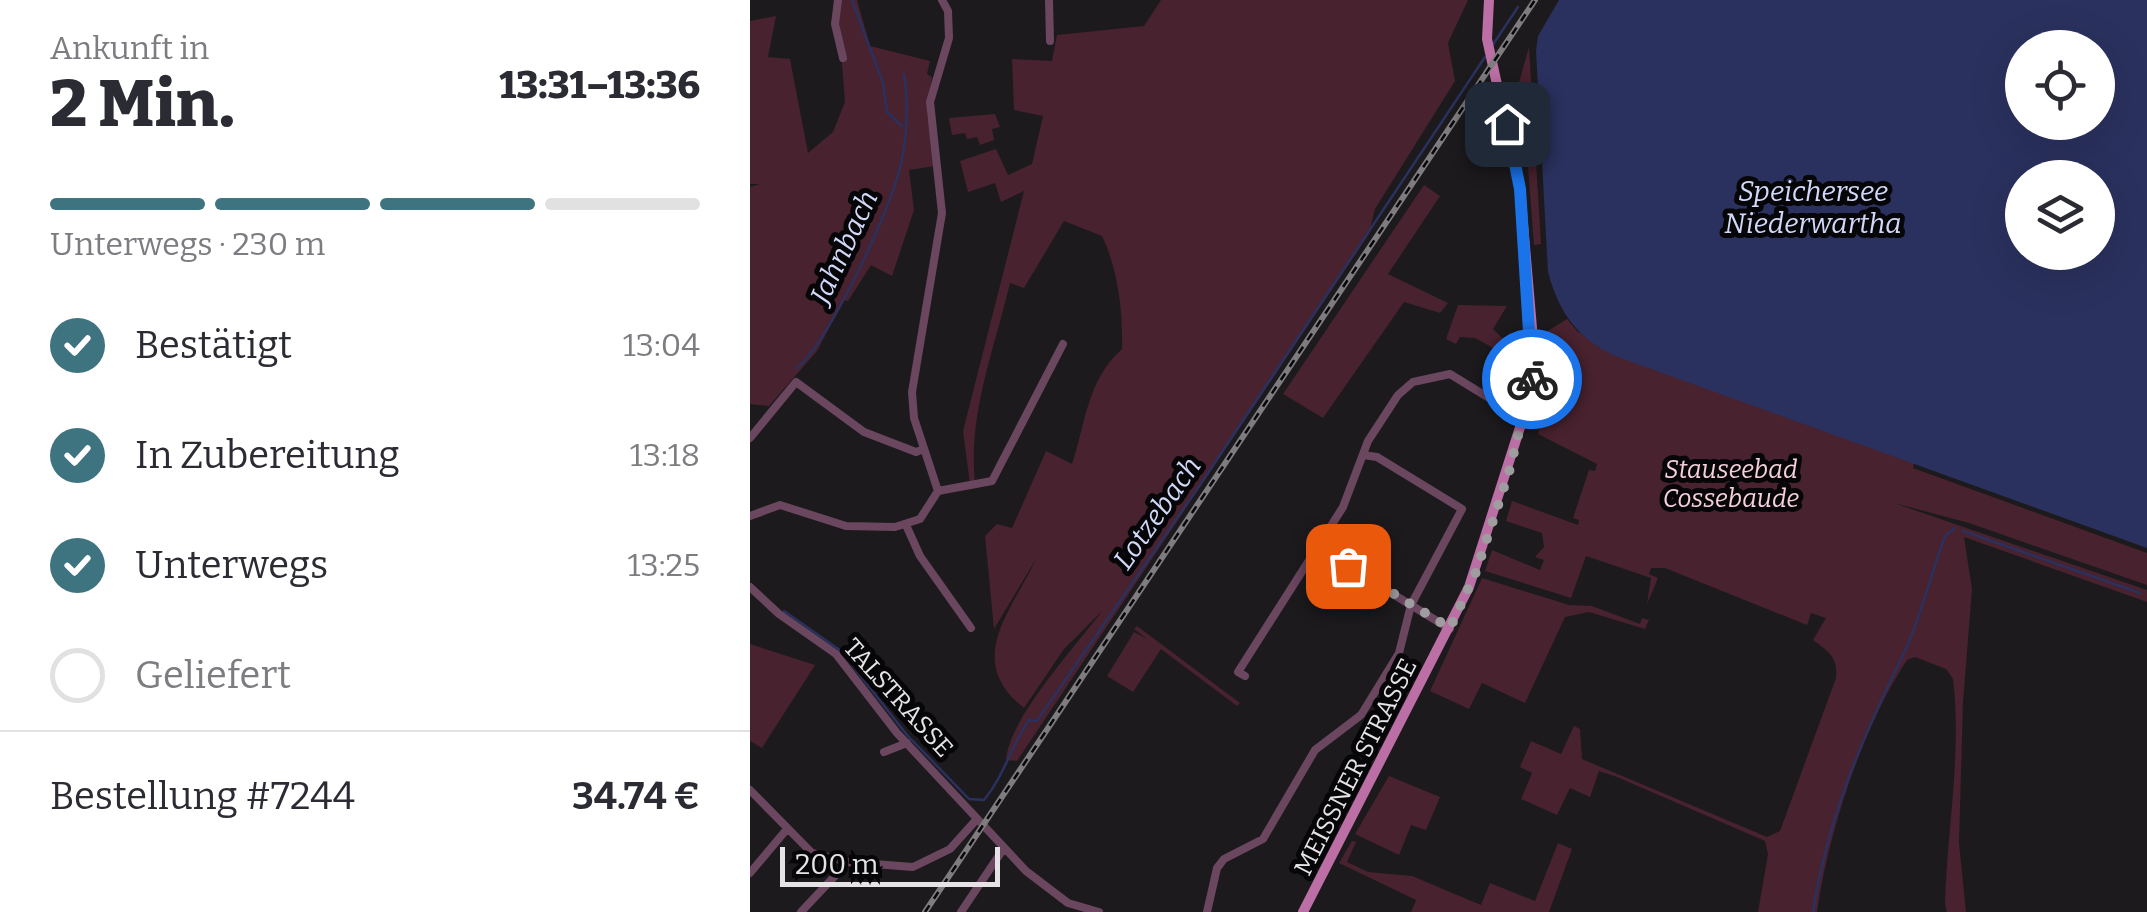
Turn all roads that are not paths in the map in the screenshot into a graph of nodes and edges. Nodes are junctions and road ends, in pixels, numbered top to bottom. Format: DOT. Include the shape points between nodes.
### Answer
graph roads {
  1 [pos="838,0"];
  2 [pos="942,0"];
  3 [pos="1049,0"];
  4 [pos="1489,0"];
  5 [pos="1050,41"];
  6 [pos="843,58"];
  7 [pos="1064,344"];
  8 [pos="1525,420"];
  9 [pos="750,438"];
  10 [pos="924,449"];
  11 [pos="1363,455"];
  12 [pos="938,492"];
  13 [pos="750,516"];
  14 [pos="906,525"];
  15 [pos="1316,546"];
  16 [pos="750,586"];
  17 [pos="1410,605"];
  18 [pos="971,628"];
  19 [pos="1450,628"];
  20 [pos="1245,676"];
  21 [pos="907,743"];
  22 [pos="884,752"];
  23 [pos="751,791"];
  24 [pos="978,821"];
  25 [pos="787,830"];
  26 [pos="1004,848"];
  27 [pos="848,862"];
  28 [pos="750,873"];
  29 [pos="802,912"];
  30 [pos="961,912"];
  31 [pos="1099,912"];
  32 [pos="1207,912"];
  33 [pos="1303,912"];
  1 -- 6 [label="street" via="835,24"];
  2 -- 10 [label="street" via="949,38 930,102 942,213 912,383"];
  3 -- 5 [label="street"];
  4 -- 8 [label="main road, MEISSNER STRASSE" via="1489,48 1520,189 1532,328"];
  7 -- 12 [label="street" via="992,481"];
  8 -- 11 [label="street" via="1459,377 1431,376 1398,395"];
  8 -- 19 [label="main road, MEISSNER STRASSE" via="1476,572"];
  9 -- 10 [label="street" via="796,382 864,432 916,452"];
  10 -- 12 [label="street"];
  11 -- 15 [label="street" via="1354,486"];
  11 -- 17 [label="street" via="1462,508"];
  12 -- 14 [label="street" via="928,510"];
  13 -- 14 [label="street" via="780,504 846,526"];
  14 -- 18 [label="street"];
  15 -- 17 [label="street"];
  15 -- 20 [label="street" via="1238,672"];
  16 -- 21 [label="street, TALSTRASSE" via="836,654"];
  17 -- 19 [label="street"];
  17 -- 32 [label="street" via="1398,652 1361,715 1315,750 1263,839 1224,859"];
  19 -- 33 [label="main road, MEISSNER STRASSE"];
  21 -- 22 [label="street"];
  21 -- 24 [label="street, TALSTRASSE"];
  23 -- 25 [label="street"];
  24 -- 26 [label="street, TALSTRASSE"];
  24 -- 27 [label="street" via="950,849 913,867"];
  25 -- 27 [label="street" via="812,853"];
  25 -- 28 [label="street"];
  26 -- 30 [label="street"];
  26 -- 31 [label="street, TALSTRASSE" via="1053,894"];
  27 -- 29 [label="street"];
}
